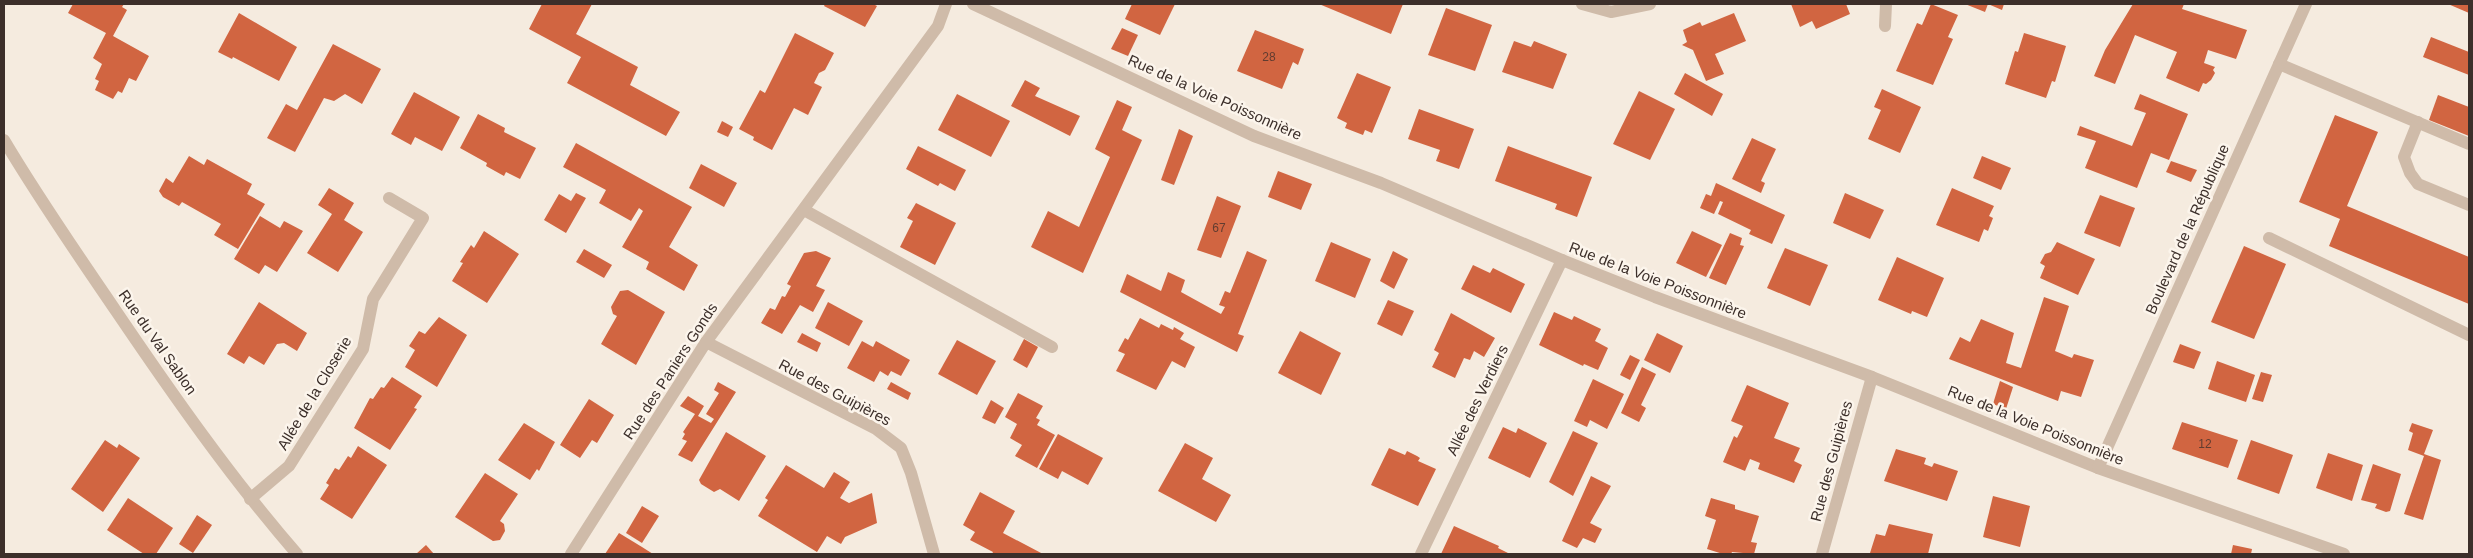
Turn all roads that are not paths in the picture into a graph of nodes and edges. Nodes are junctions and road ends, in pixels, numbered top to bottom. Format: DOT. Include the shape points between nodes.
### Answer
graph roads {
  1 [pos="946,4"];
  2 [pos="973,4"];
  3 [pos="1582,4"];
  4 [pos="1650,4"];
  5 [pos="1886,4"];
  6 [pos="2306,4"];
  7 [pos="1885,26"];
  8 [pos="2279,64"];
  9 [pos="2418,122"];
  10 [pos="4,140"];
  11 [pos="2469,144"];
  12 [pos="389,198"];
  13 [pos="2469,205"];
  14 [pos="804,210"];
  15 [pos="2269,238"];
  16 [pos="1562,260"];
  17 [pos="2469,335"];
  18 [pos="706,342"];
  19 [pos="1052,347"];
  20 [pos="1872,378"];
  21 [pos="2098,468"];
  22 [pos="250,499"];
  23 [pos="298,554"];
  24 [pos="571,554"];
  25 [pos="934,554"];
  26 [pos="1421,554"];
  27 [pos="1822,554"];
  28 [pos="2344,554"];
  1 -- 14 [label="street, Rue des Paniers Gonds" via="938,26"];
  2 -- 16 [label="street, Rue de la Voie Poissonnière" via="1254,136 1381,183"];
  3 -- 4 [label="street" via="1611,12"];
  5 -- 7 [label="street"];
  6 -- 8 [label="street, Boulevard de la République"];
  8 -- 9 [label="street"];
  8 -- 21 [label="street, Boulevard de la République"];
  9 -- 11 [label="street"];
  9 -- 13 [label="street" via="2404,157 2410,173 2418,184"];
  10 -- 22 [label="street, Rue du Val Sablon" via="34,191 144,352"];
  12 -- 22 [label="street, Allée de la Closerie" via="423,218 373,299 363,349 289,466"];
  14 -- 18 [label="street, Rue des Paniers Gonds"];
  14 -- 19 [label="street"];
  15 -- 17 [label="street"];
  16 -- 20 [label="street, Rue de la Voie Poissonnière"];
  16 -- 26 [label="street, Allée des Verdiers"];
  18 -- 24 [label="street, Rue des Paniers Gonds"];
  18 -- 25 [label="street, Rue des Guipières" via="876,429 901,448"];
  20 -- 21 [label="street, Rue de la Voie Poissonnière"];
  20 -- 27 [label="street, Rue des Guipières"];
  21 -- 28 [label="street, Rue de la Voie Poissonnière"];
  22 -- 23 [label="street, Rue du Val Sablon"];
}
